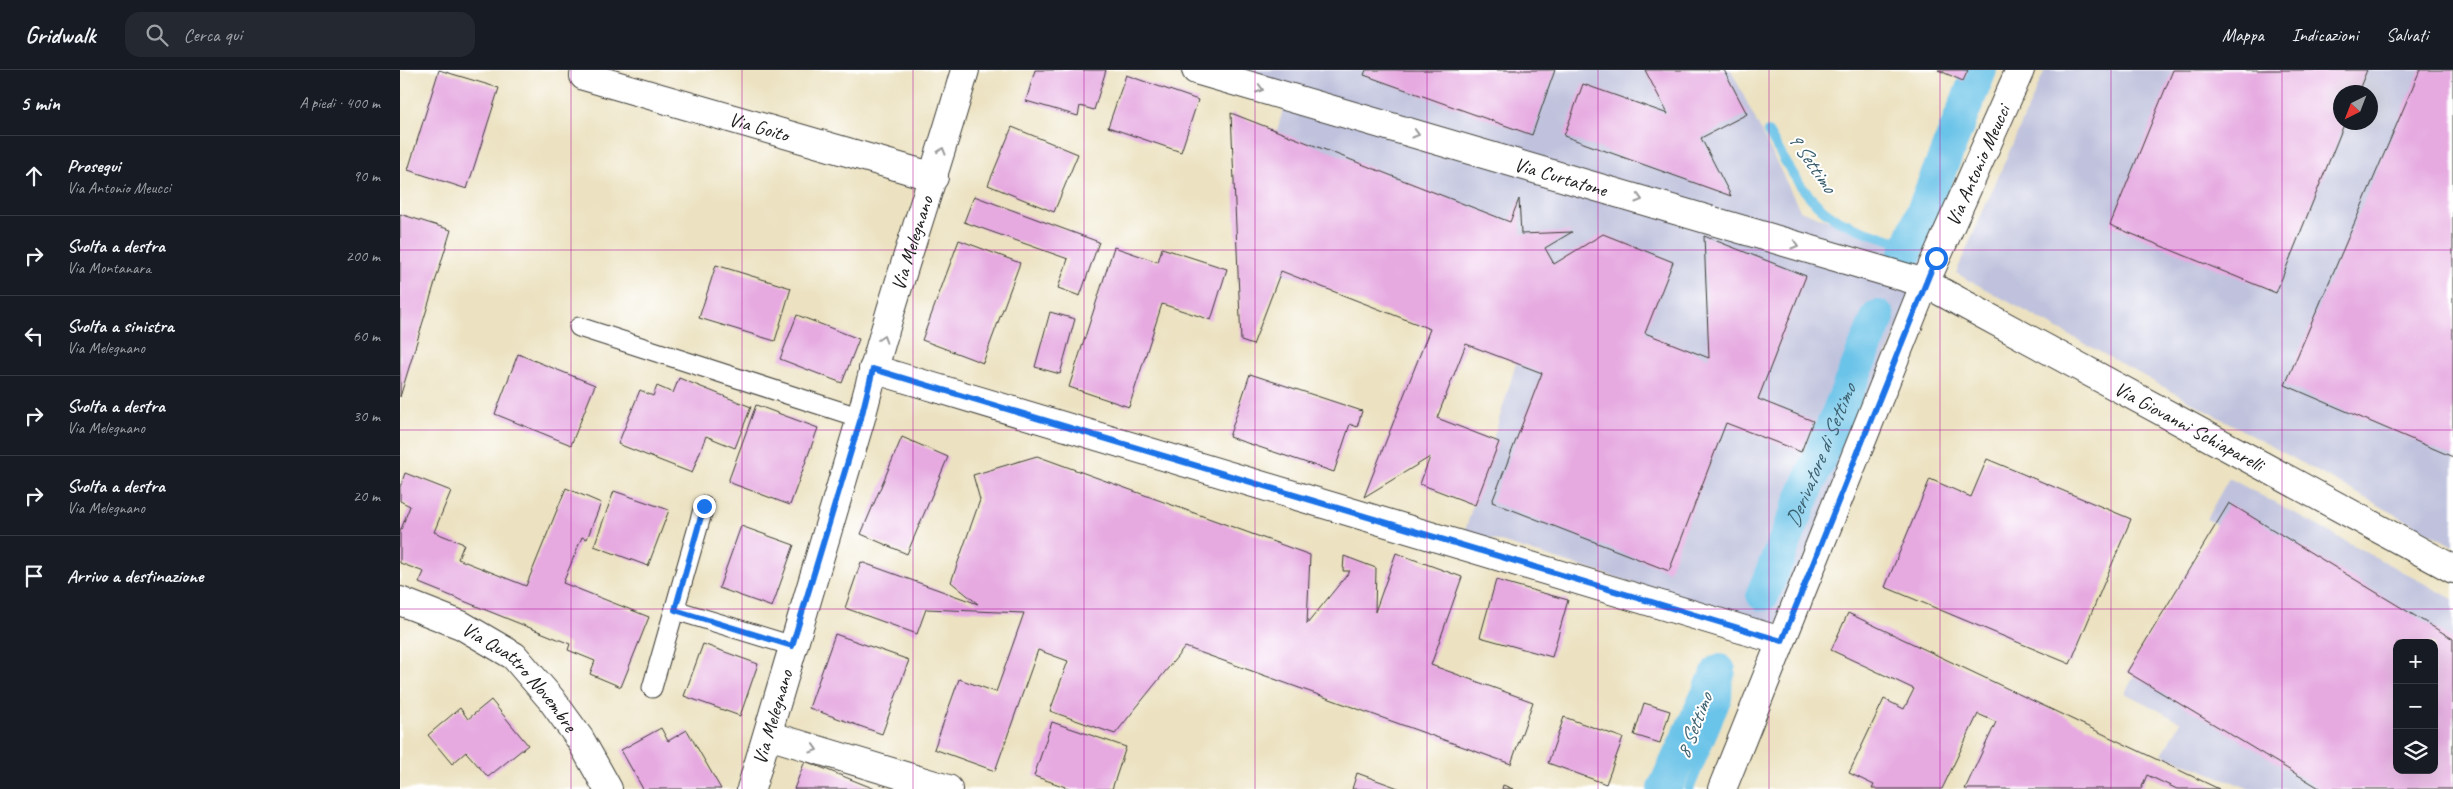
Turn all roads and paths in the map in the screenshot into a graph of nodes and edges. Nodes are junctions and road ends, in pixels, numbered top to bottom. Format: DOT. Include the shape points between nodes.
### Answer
graph roads {
  1 [pos="965,70"];
  2 [pos="1196,70"];
  3 [pos="2020,70"];
  4 [pos="584,76"];
  5 [pos="934,177"];
  6 [pos="1925,283"];
  7 [pos="579,327"];
  8 [pos="873,369"];
  9 [pos="861,418"];
  10 [pos="704,506"];
  11 [pos="2453,569"];
  12 [pos="400,600"];
  13 [pos="675,610"];
  14 [pos="1782,641"];
  15 [pos="792,646"];
  16 [pos="652,688"];
  17 [pos="768,734"];
  18 [pos="608,789"];
  19 [pos="751,789"];
  20 [pos="948,789"];
  21 [pos="1722,789"];
  5 -- 1 [label="street, Via Melegnano, one-way"];
  2 -- 6 [label="street, Via Curtatone, one-way"];
  3 -- 6 [label="street, Via Antonio Meucci"];
  4 -- 5 [label="street, Via Goito"];
  8 -- 5 [label="street, Via Melegnano, one-way"];
  6 -- 11 [label="street, Via Giovanni Schiaparelli"];
  6 -- 14 [label="street, Via Antonio Meucci"];
  7 -- 9 [label="lane"];
  8 -- 9 [label="street, Via Melegnano"];
  8 -- 14 [label="street"];
  9 -- 15 [label="street, Via Melegnano"];
  10 -- 13 [label="lane"];
  12 -- 18 [label="street, Via Quattro Novembre" via="461,625 514,656 580,739"];
  13 -- 15 [label="lane, Via Melegnano"];
  13 -- 16 [label="lane"];
  14 -- 21 [label="street, Via Antonio Meucci"];
  15 -- 17 [label="street, Via Melegnano"];
  17 -- 19 [label="street, Via Melegnano"];
  17 -- 20 [label="street, one-way"];
}
